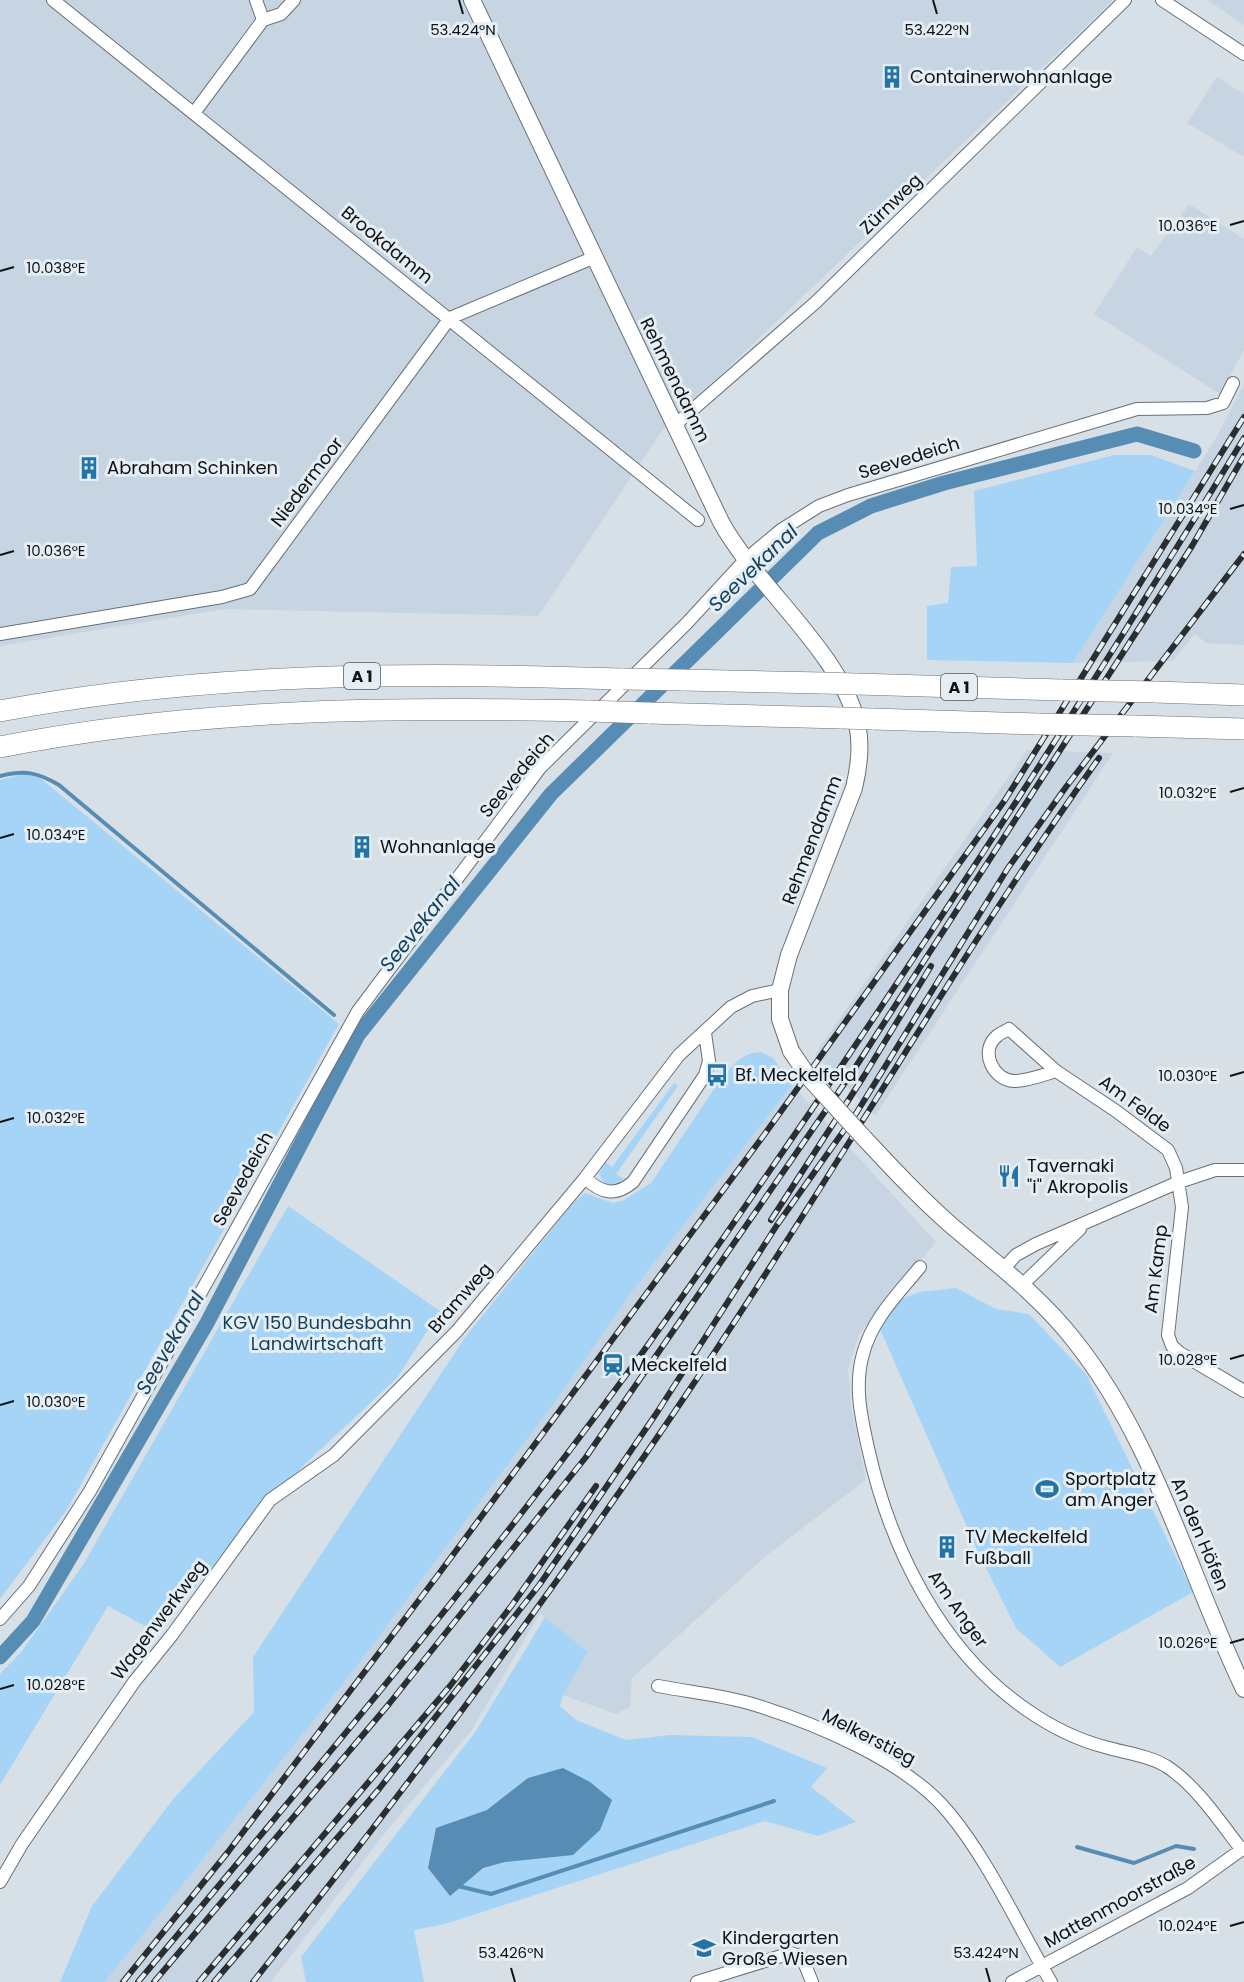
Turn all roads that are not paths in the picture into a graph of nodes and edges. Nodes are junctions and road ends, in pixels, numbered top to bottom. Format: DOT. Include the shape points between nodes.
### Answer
graph roads {
  1 [pos="53,0"];
  2 [pos="256,0"];
  3 [pos="294,0"];
  4 [pos="472,0"];
  5 [pos="1125,0"];
  6 [pos="1162,0"];
  7 [pos="263,20"];
  8 [pos="1244,54"];
  9 [pos="194,113"];
  10 [pos="595,258"];
  11 [pos="450,318"];
  12 [pos="1233,383"];
  13 [pos="675,425"];
  14 [pos="698,520"];
  15 [pos="746,560"];
  16 [pos="0,634"];
  17 [pos="1244,695"];
  18 [pos="0,711"];
  19 [pos="1244,729"];
  20 [pos="0,747"];
  21 [pos="780,990"];
  22 [pos="705,1033"];
  23 [pos="1056,1071"];
  24 [pos="1244,1170"];
  25 [pos="585,1178"];
  26 [pos="1179,1182"];
  27 [pos="1084,1225"];
  28 [pos="920,1267"];
  29 [pos="1003,1269"];
  30 [pos="1022,1285"];
  31 [pos="1244,1391"];
  32 [pos="270,1500"];
  33 [pos="0,1619"];
  34 [pos="658,1686"];
  35 [pos="1244,1689"];
  36 [pos="1243,1849"];
  37 [pos="0,1881"];
  38 [pos="1042,1967"];
  39 [pos="697,1982"];
  40 [pos="812,1982"];
  41 [pos="1012,1982"];
  42 [pos="1051,1982"];
  1 -- 9 [label="street, Brookdamm"];
  2 -- 7 [label="street"];
  3 -- 7 [label="street" via="281,14"];
  4 -- 10 [label="street, Rehmendamm"];
  5 -- 13 [label="street, Zürnweg" via="816,302"];
  6 -- 8 [label="street"];
  7 -- 9 [label="street"];
  9 -- 11 [label="street, Brookdamm"];
  10 -- 11 [label="street"];
  10 -- 13 [label="street, Rehmendamm"];
  11 -- 14 [label="street, Brookdamm"];
  11 -- 16 [label="street, Niedermoor" via="250,589"];
  12 -- 15 [label="street, Seevedeich" via="1223,403 1207,408 1137,409 848,495 819,506 780,530"];
  13 -- 15 [label="street, Rehmendamm" via="720,522"];
  15 -- 21 [label="street, Rehmendamm" via="834,671 855,716 860,749 854,788 789,955"];
  15 -- 33 [label="street, Seevedeich" via="540,768 358,1011 90,1491 30,1586"];
  17 -- 18 [label="highway, A 1, bridge" via="454,675 205,683"];
  19 -- 20 [label="highway, A 1, bridge" via="436,709 298,711 117,727"];
  21 -- 22 [label="street, Bramweg" via="739,1002"];
  21 -- 29 [label="street, Rehmendamm, bridge" via="780,1019 791,1051 810,1079 919,1196"];
  22 -- 25 [label="street, Bramweg" via="679,1054"];
  22 -- 25 [label="street" via="709,1061 705,1075 633,1182 608,1193"];
  23 -- 23 [label="street, Am Felde" via="1013,1081 998,1075 990,1064 988,1049 996,1036 1009,1029"];
  23 -- 26 [label="street, Am Felde" via="1168,1150"];
  24 -- 26 [label="street" via="1215,1170"];
  25 -- 32 [label="street, Bramweg" via="457,1330 369,1420 334,1455"];
  26 -- 27 [label="street"];
  26 -- 31 [label="street, Am Kamp" via="1182,1207 1168,1335 1180,1353"];
  27 -- 29 [label="street" via="1016,1255"];
  27 -- 30 [label="street"];
  28 -- 36 [label="street, Am Anger" via="875,1322 862,1354 858,1390 876,1485 905,1560 932,1609 963,1652 1027,1710 1064,1731 1164,1765 1189,1784"];
  29 -- 30 [label="street, Rehmendamm"];
  30 -- 35 [label="street, An den Höfen" via="1074,1340 1121,1409 1157,1483"];
  32 -- 37 [label="street, Wagenwerkweg" via="134,1682"];
  34 -- 38 [label="street, Melkerstieg" via="751,1704 835,1736 898,1767 949,1813"];
  36 -- 38 [label="street, Mattenmoorstraße" via="1188,1888"];
  38 -- 41 [label="street, Mattenmoorstraße"];
  38 -- 42 [label="street, Melkerstieg"];
  39 -- 40 [label="street" via="791,1953 802,1957"];
}
